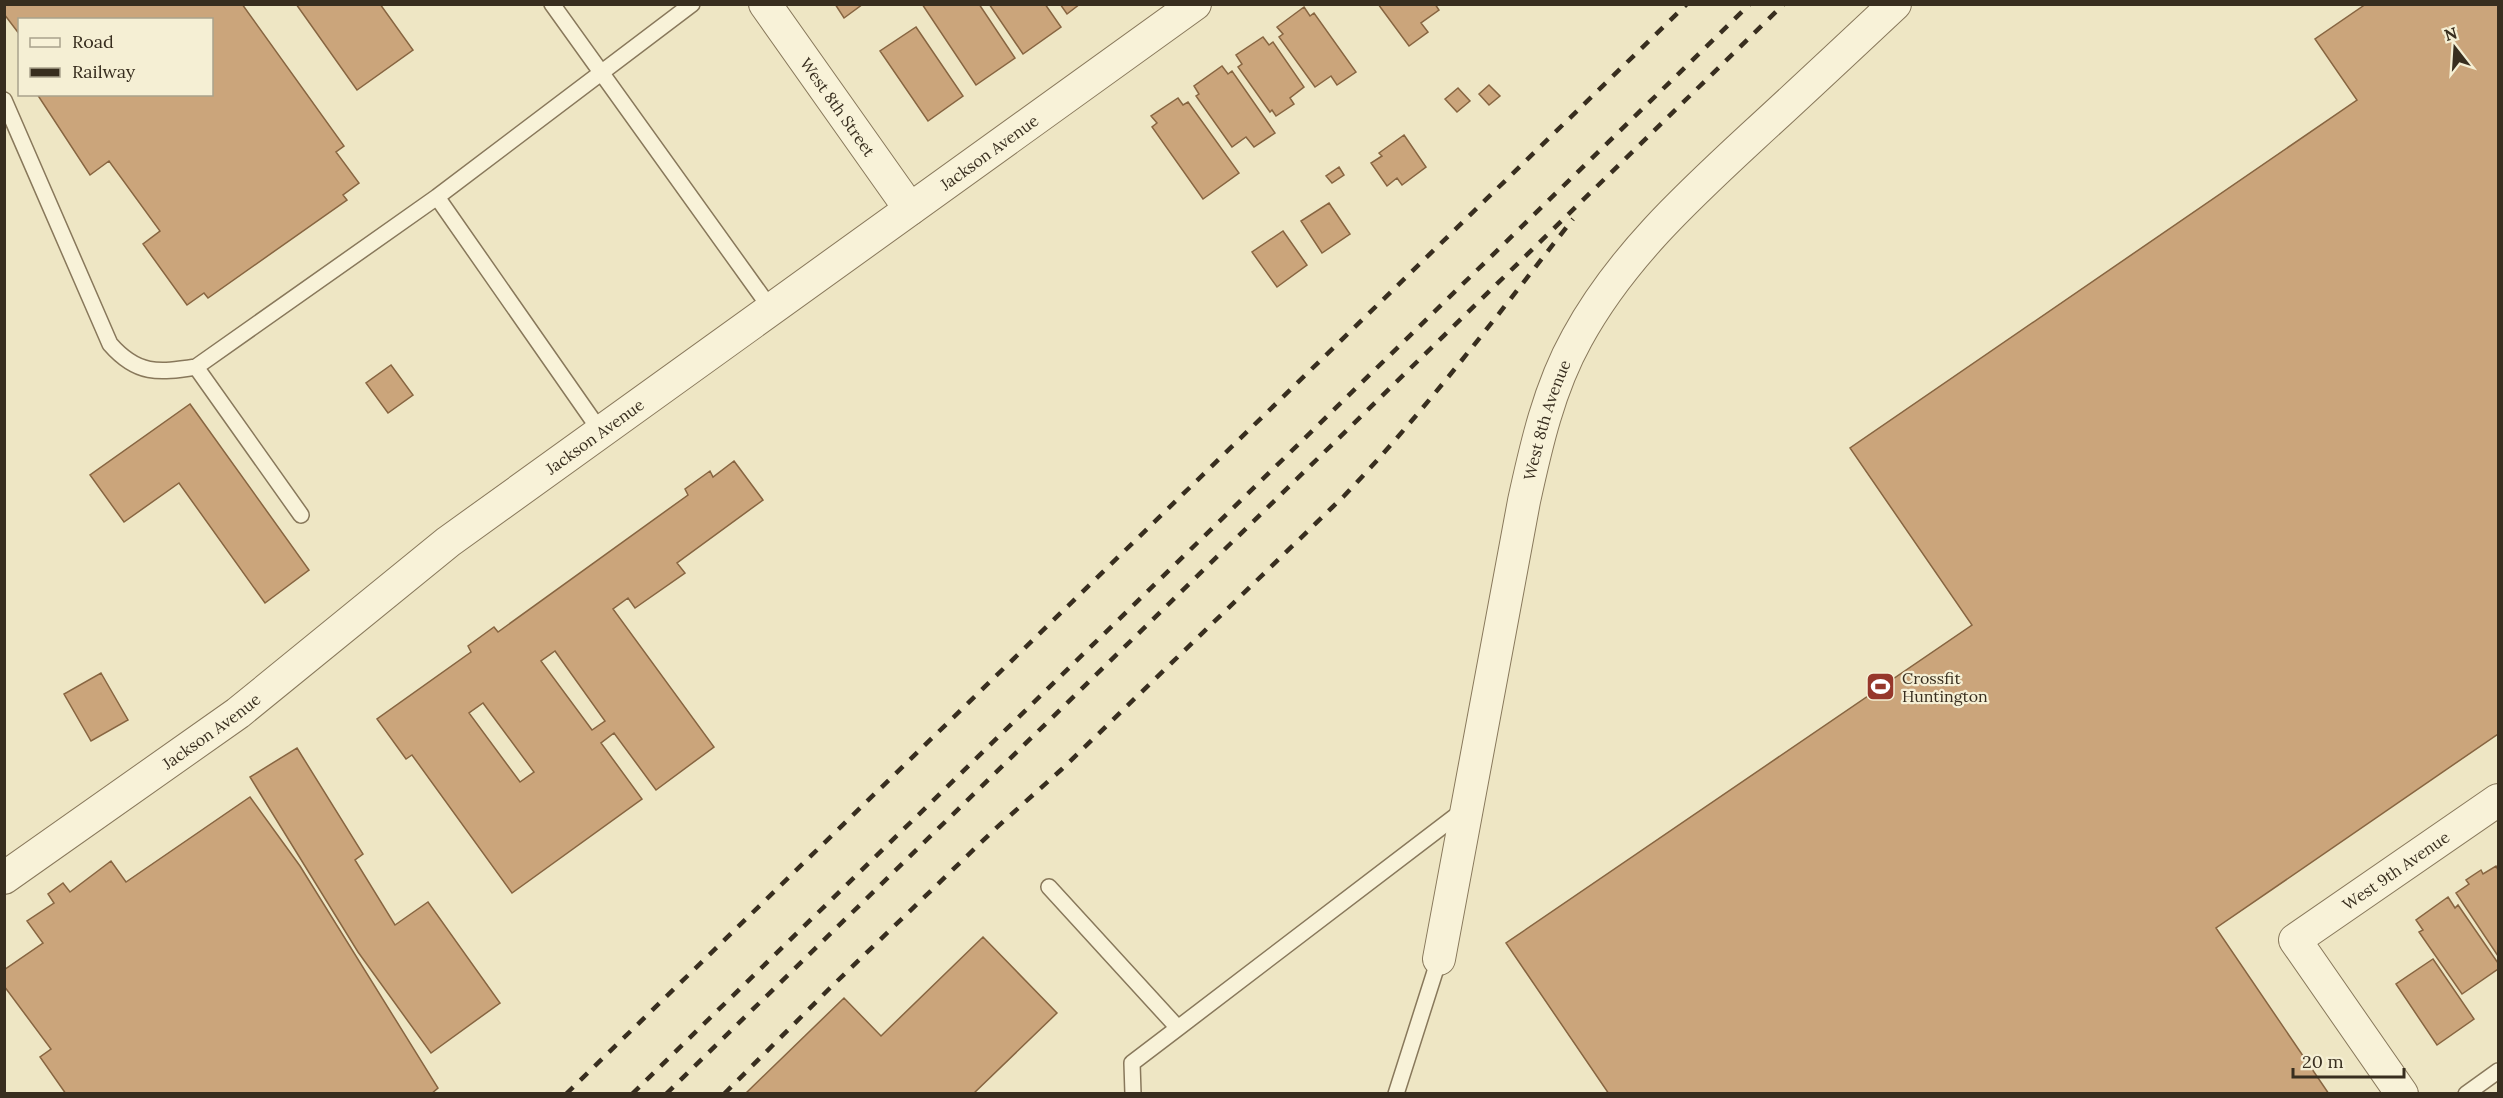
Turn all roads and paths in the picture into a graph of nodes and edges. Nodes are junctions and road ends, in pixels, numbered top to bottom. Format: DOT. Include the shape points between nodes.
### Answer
graph roads {
  1 [pos="552,4"];
  2 [pos="692,4"];
  3 [pos="765,4"];
  4 [pos="1195,4"];
  5 [pos="1895,4"];
  6 [pos="600,72"];
  7 [pos="4,100"];
  8 [pos="437,197"];
  9 [pos="910,209"];
  10 [pos="771,309"];
  11 [pos="196,367"];
  12 [pos="601,432"];
  13 [pos="301,515"];
  14 [pos="2499,800"];
  15 [pos="1465,809"];
  16 [pos="4,878"];
  17 [pos="1049,887"];
  18 [pos="1439,959"];
  19 [pos="1178,1028"];
  20 [pos="2499,1071"];
  21 [pos="1133,1094"];
  22 [pos="1396,1094"];
  23 [pos="2402,1094"];
  24 [pos="2466,1094"];
  1 -- 6 [label="lane"];
  2 -- 6 [label="lane"];
  3 -- 9 [label="street, West 8th Street"];
  4 -- 9 [label="street, Jackson Avenue"];
  5 -- 15 [label="street, West 8th Avenue" via="1659,227 1606,291 1576,340 1537,445"];
  6 -- 8 [label="lane"];
  6 -- 10 [label="lane"];
  7 -- 11 [label="lane" via="110,344 124,360 142,369 167,372"];
  8 -- 11 [label="lane"];
  8 -- 12 [label="lane"];
  9 -- 10 [label="street, Jackson Avenue"];
  10 -- 12 [label="street, Jackson Avenue"];
  11 -- 13 [label="lane"];
  12 -- 16 [label="street, Jackson Avenue" via="438,549 238,713"];
  14 -- 23 [label="street, West 9th Avenue" via="2295,940"];
  15 -- 18 [label="street, West 8th Avenue"];
  15 -- 19 [label="lane"];
  17 -- 19 [label="lane"];
  18 -- 22 [label="lane"];
  19 -- 21 [label="lane" via="1132,1063"];
  20 -- 24 [label="lane"];
}
